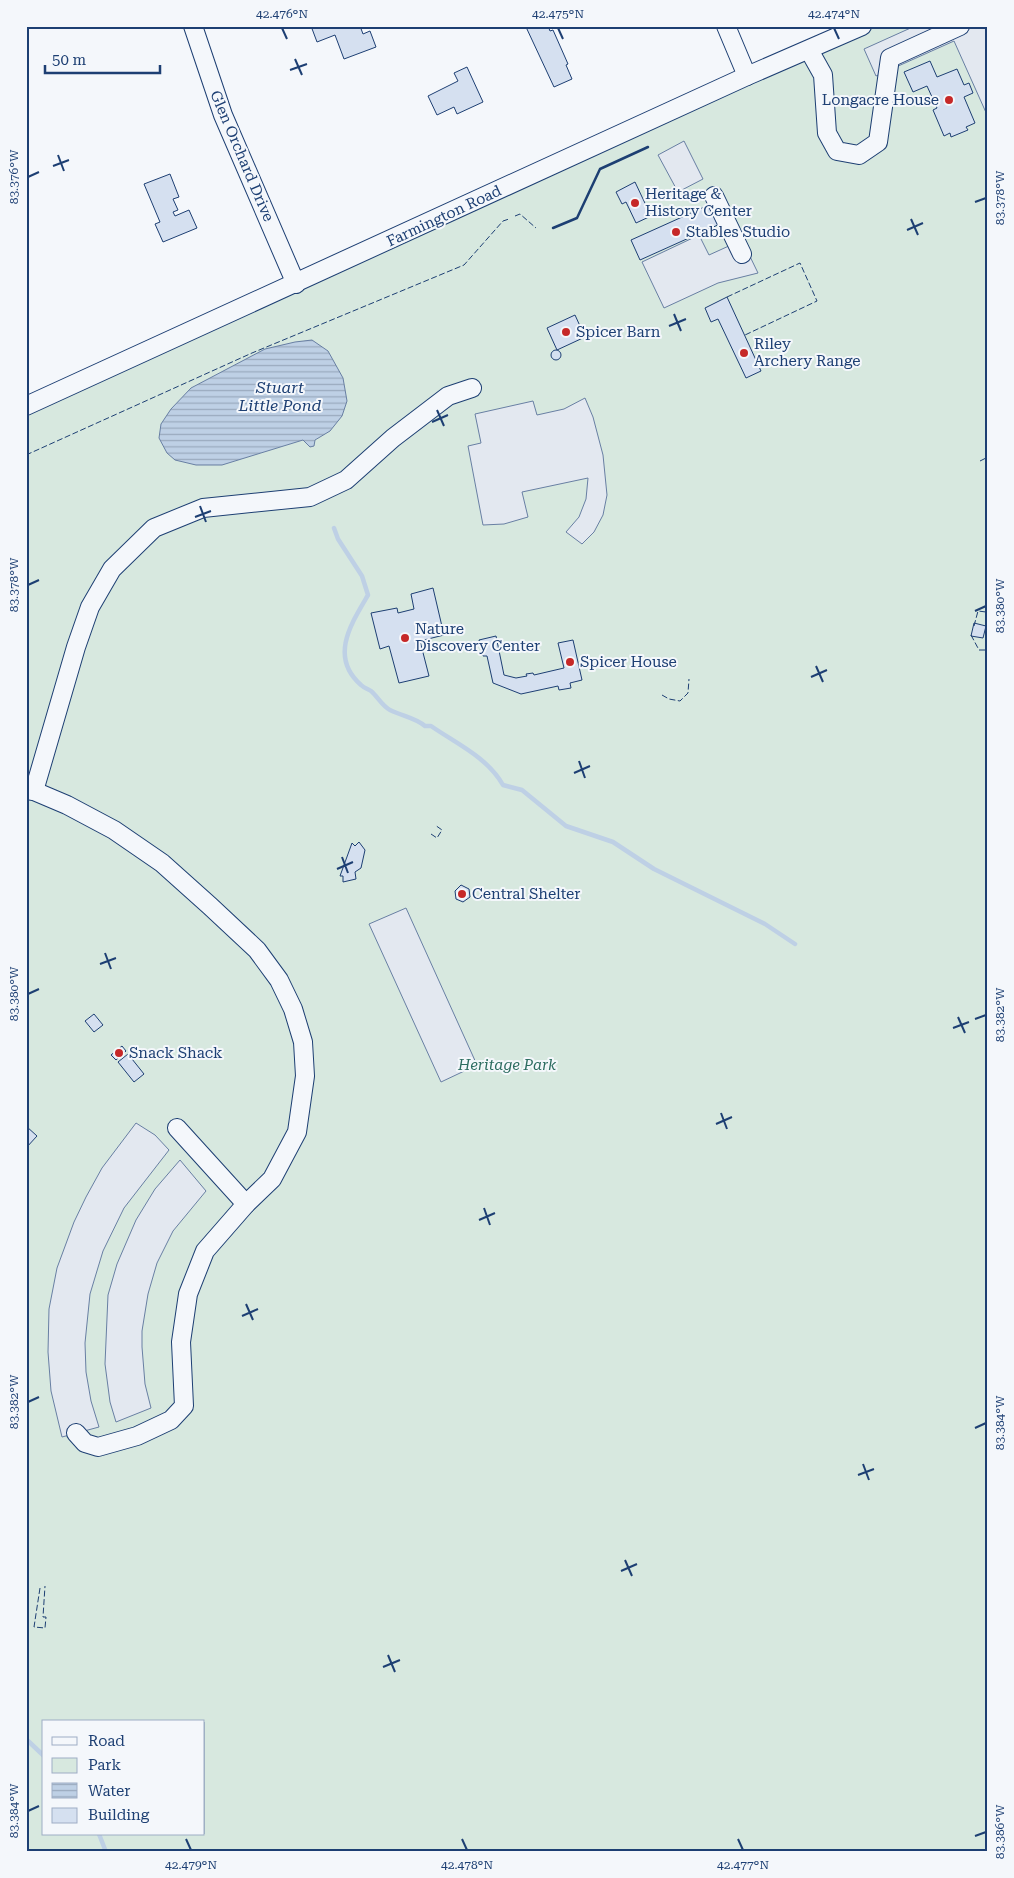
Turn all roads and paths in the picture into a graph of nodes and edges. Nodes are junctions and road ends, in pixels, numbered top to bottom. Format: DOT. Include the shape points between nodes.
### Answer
graph roads {
  1 [pos="193,26"];
  2 [pos="726,26"];
  3 [pos="862,26"];
  4 [pos="960,26"];
  5 [pos="810,50"];
  6 [pos="747,76"];
  7 [pos="714,196"];
  8 [pos="742,254"];
  9 [pos="296,284"];
  10 [pos="472,388"];
  11 [pos="26,406"];
  12 [pos="30,791"];
  13 [pos="177,1128"];
  14 [pos="246,1204"];
  15 [pos="76,1433"];
  1 -- 9 [label="street, Glen Orchard Drive" via="223,115"];
  2 -- 6 [label="street"];
  3 -- 5 [label="street, Farmington Road"];
  4 -- 5 [label="street" via="890,58 878,142 859,155 837,151 827,133 823,75"];
  5 -- 6 [label="street, Farmington Road"];
  6 -- 9 [label="street, Farmington Road"];
  7 -- 8 [label="street"];
  9 -- 11 [label="street, Farmington Road"];
  10 -- 12 [label="street" via="448,396 393,438 346,480 310,497 202,508 154,528 112,569 90,607"];
  12 -- 14 [label="street" via="114,830 162,863 257,950 279,980 303,1042 305,1076 297,1132 272,1179"];
  13 -- 14 [label="street"];
  14 -- 15 [label="street" via="205,1251 188,1294 181,1342 184,1406 171,1420 137,1436 98,1447 85,1444"];
}
